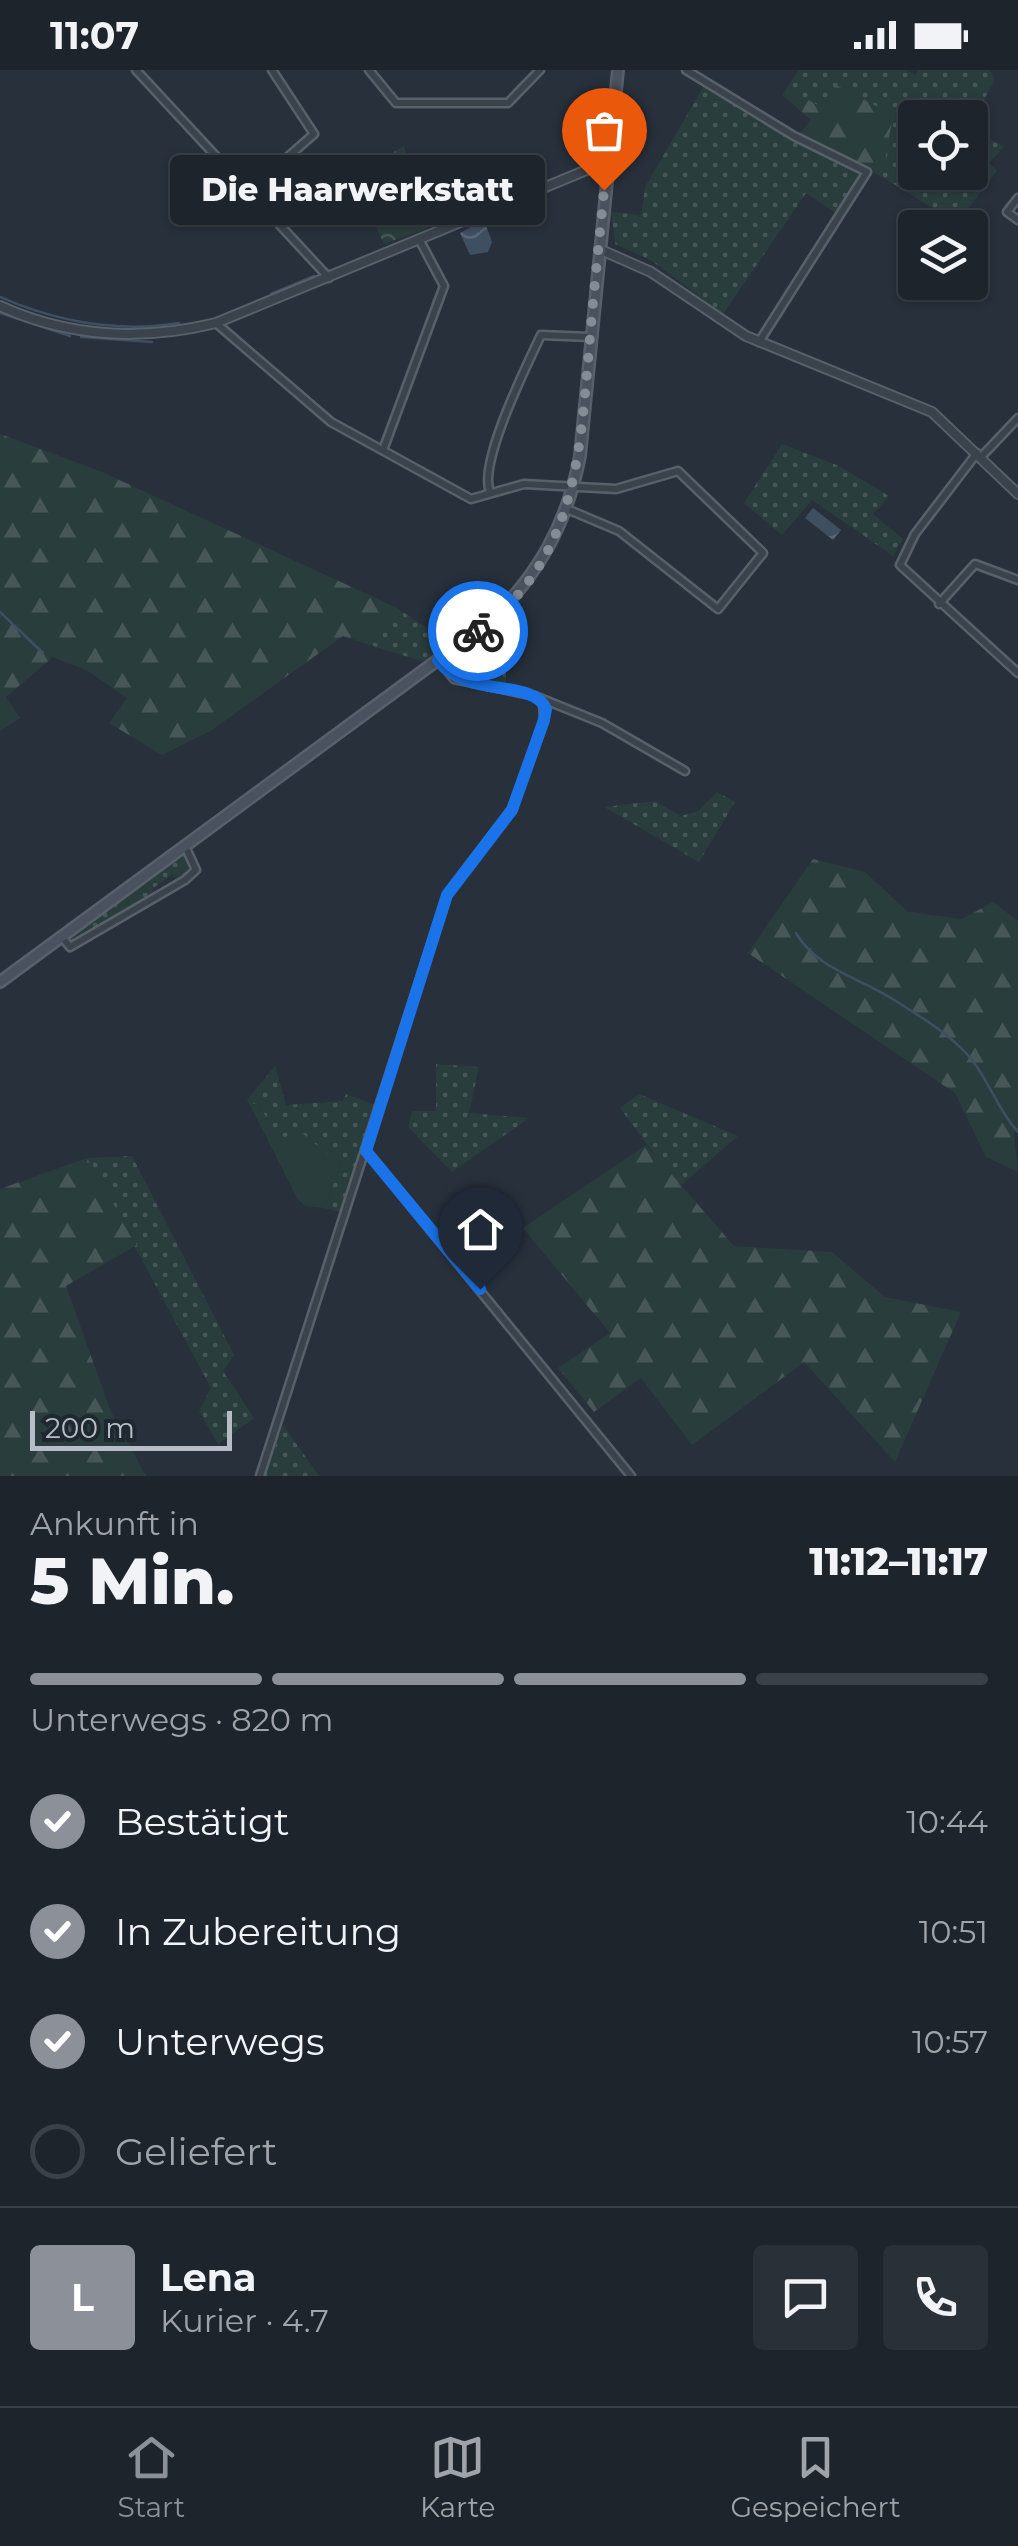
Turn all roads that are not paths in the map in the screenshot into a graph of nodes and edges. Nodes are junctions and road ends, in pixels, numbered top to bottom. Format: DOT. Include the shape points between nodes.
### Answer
graph roads {
  1 [pos="136,70"];
  2 [pos="272,70"];
  3 [pos="369,70"];
  4 [pos="540,70"];
  5 [pos="618,70"];
  6 [pos="686,70"];
  7 [pos="606,162"];
  8 [pos="250,190"];
  9 [pos="1018,198"];
  10 [pos="1018,220"];
  11 [pos="419,239"];
  12 [pos="599,248"];
  13 [pos="329,278"];
  14 [pos="0,306"];
  15 [pos="216,323"];
  16 [pos="590,336"];
  17 [pos="760,342"];
  18 [pos="1018,418"];
  19 [pos="383,450"];
  20 [pos="980,454"];
  21 [pos="574,485"];
  22 [pos="490,492"];
  23 [pos="1018,494"];
  24 [pos="567,509"];
  25 [pos="1018,580"];
  26 [pos="940,604"];
  27 [pos="438,660"];
  28 [pos="1018,674"];
  29 [pos="543,702"];
  30 [pos="685,771"];
  31 [pos="185,846"];
  32 [pos="62,938"];
  33 [pos="0,982"];
  34 [pos="366,1151"];
  35 [pos="260,1476"];
  36 [pos="631,1476"];
  1 -- 8 [label="street"];
  2 -- 8 [label="street" via="314,134"];
  3 -- 4 [label="street" via="396,102 478,106 508,103"];
  5 -- 7 [label="main road"];
  6 -- 17 [label="street" via="867,172"];
  7 -- 11 [label="street"];
  7 -- 12 [label="main road"];
  8 -- 13 [label="street"];
  9 -- 10 [label="street" via="1007,212"];
  11 -- 13 [label="street"];
  11 -- 19 [label="street" via="444,286"];
  12 -- 16 [label="main road"];
  12 -- 17 [label="street" via="651,272"];
  13 -- 15 [label="street"];
  14 -- 15 [label="street" via="100,334 174,333"];
  15 -- 19 [label="street" via="311,406"];
  16 -- 21 [label="main road"];
  16 -- 22 [label="street" via="541,335 507,405 487,478"];
  17 -- 20 [label="street" via="920,405"];
  18 -- 20 [label="street"];
  19 -- 22 [label="street" via="471,499"];
  20 -- 23 [label="street"];
  20 -- 26 [label="street" via="901,556 900,566"];
  21 -- 22 [label="street" via="524,484"];
  21 -- 24 [label="main road"];
  21 -- 24 [label="street" via="616,489 678,471 763,553 718,609 619,530"];
  24 -- 27 [label="main road" via="519,592"];
  25 -- 26 [label="street" via="975,564"];
  26 -- 28 [label="street"];
  27 -- 29 [label="street" via="454,678"];
  27 -- 31 [label="main road"];
  29 -- 30 [label="street" via="602,723"];
  29 -- 34 [label="street" via="544,720 512,810 447,895"];
  31 -- 32 [label="main road"];
  31 -- 32 [label="street" via="196,870 185,880 70,947"];
  32 -- 33 [label="main road"];
  34 -- 35 [label="street"];
  34 -- 36 [label="street"];
}
